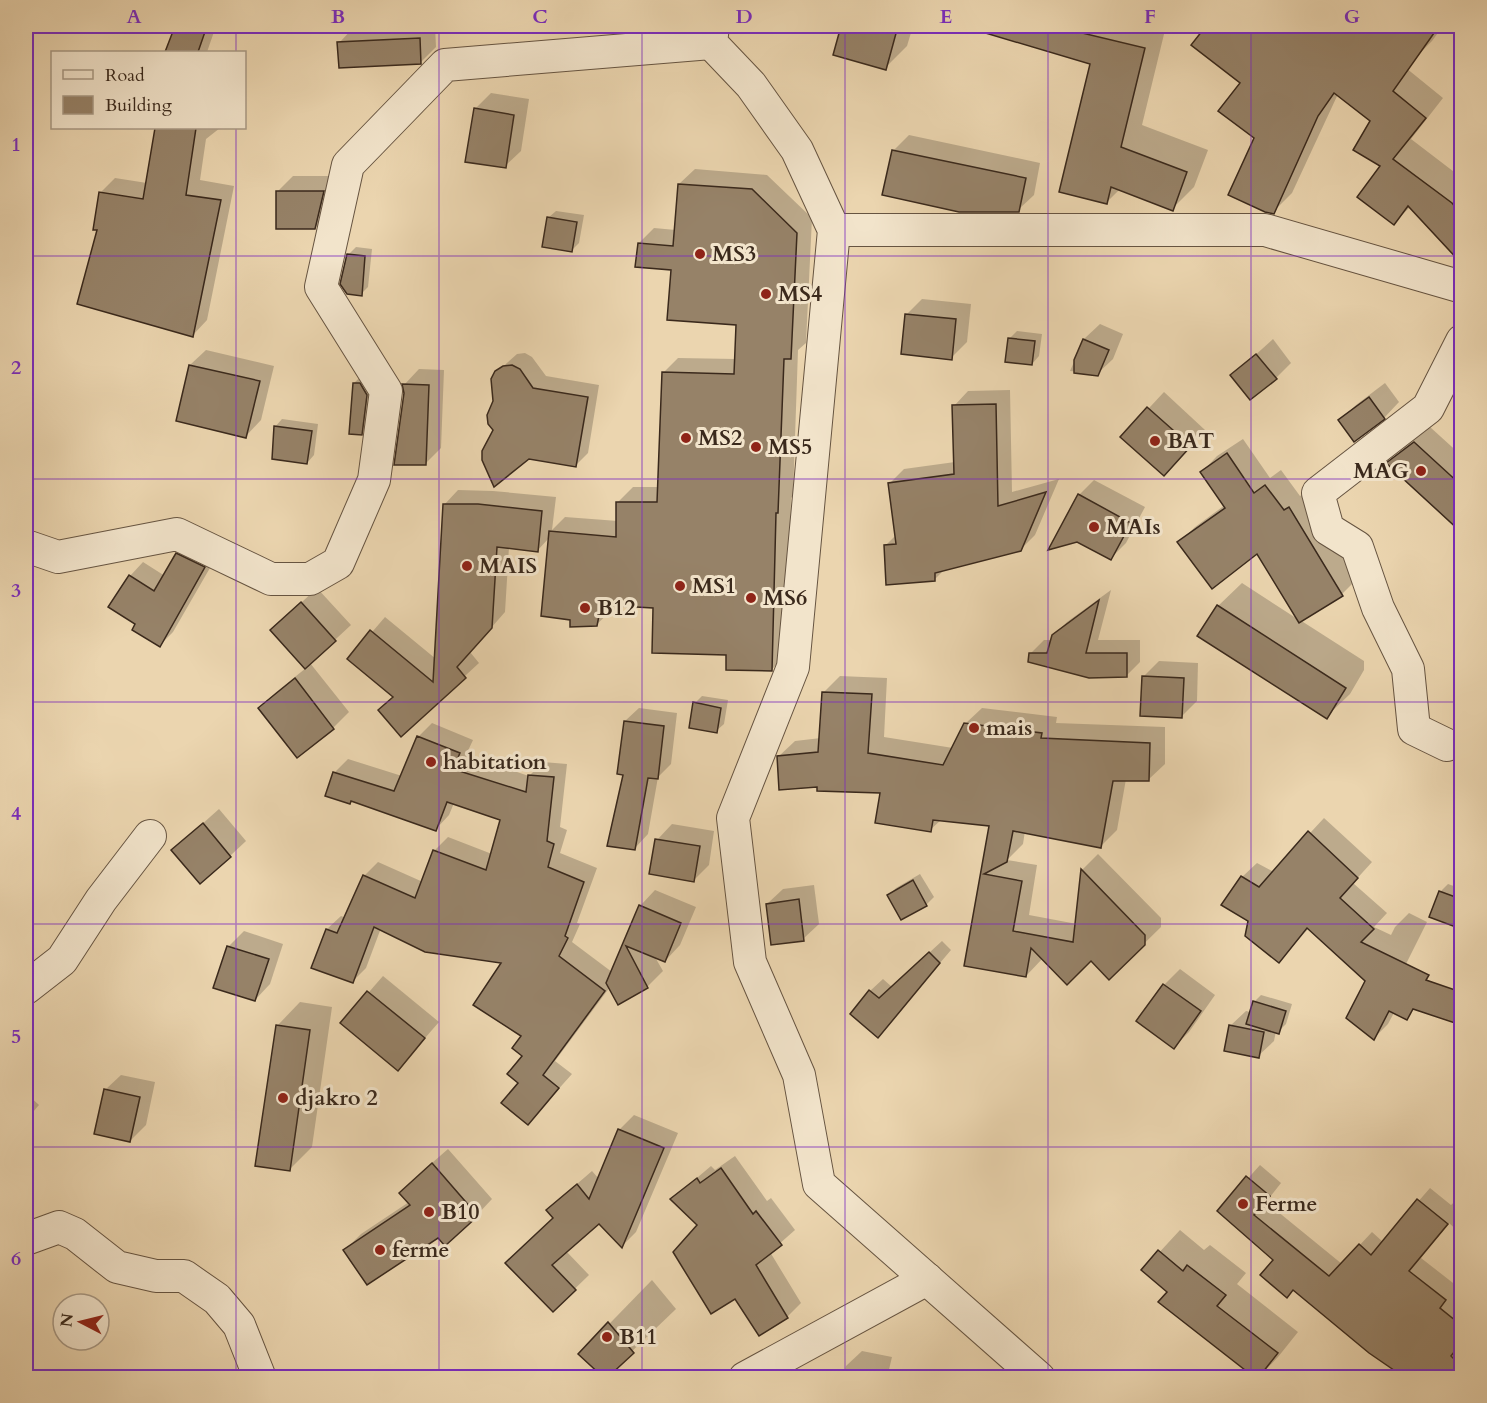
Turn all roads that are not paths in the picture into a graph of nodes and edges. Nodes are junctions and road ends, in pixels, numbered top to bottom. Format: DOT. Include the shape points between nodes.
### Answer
graph roads {
  1 [pos="712,34"];
  2 [pos="834,230"];
  3 [pos="1461,286"];
  4 [pos="1461,341"];
  5 [pos="26,546"];
  6 [pos="1447,746"];
  7 [pos="150,836"];
  8 [pos="26,988"];
  9 [pos="26,1239"];
  10 [pos="927,1279"];
  11 [pos="260,1377"];
  12 [pos="745,1377"];
  13 [pos="1039,1377"];
  1 -- 2 [label="street" via="797,150"];
  1 -- 5 [label="street" via="445,65 348,165 321,287 386,392 374,480 338,563 310,579 271,579 177,534 58,556"];
  2 -- 3 [label="street" via="1265,230"];
  2 -- 10 [label="street" via="793,667 734,818 750,962 799,1076 819,1184"];
  4 -- 6 [label="street" via="1428,408 1318,493 1328,529 1357,547 1378,608 1408,669 1414,729"];
  7 -- 8 [label="street" via="101,900 63,960"];
  9 -- 11 [label="street" via="60,1227 117,1267 156,1276 184,1276 218,1299 239,1324"];
  10 -- 12 [label="street"];
  10 -- 13 [label="street"];
}
